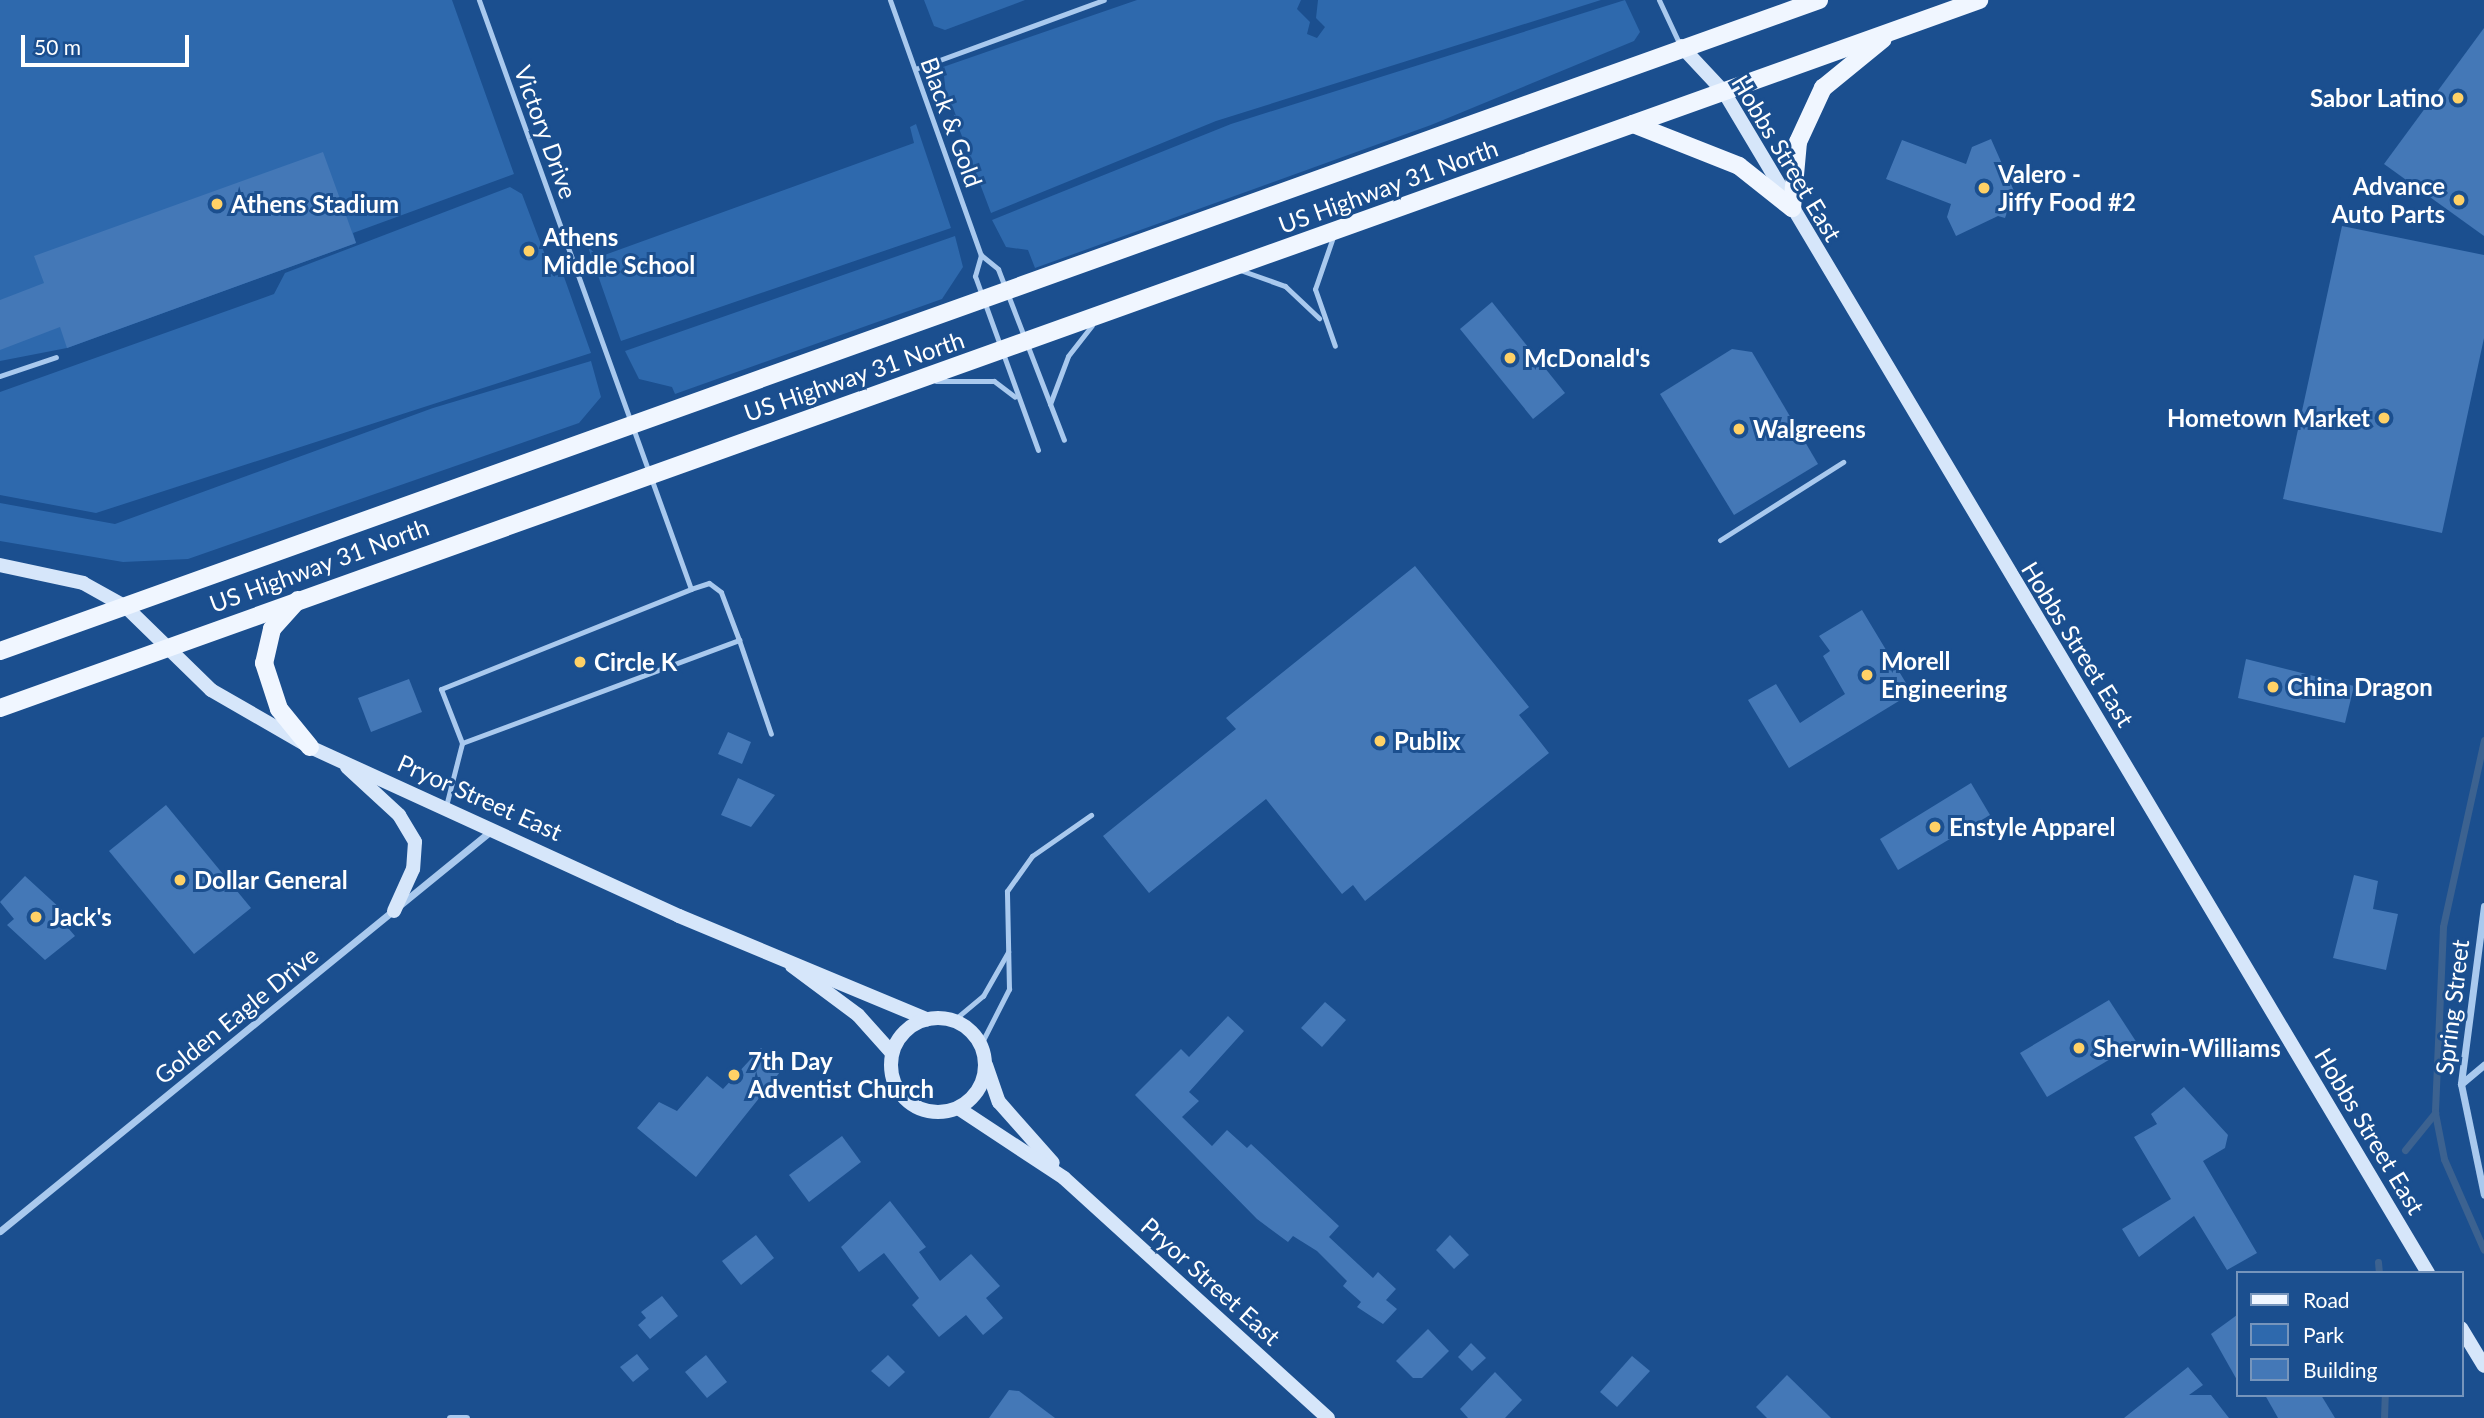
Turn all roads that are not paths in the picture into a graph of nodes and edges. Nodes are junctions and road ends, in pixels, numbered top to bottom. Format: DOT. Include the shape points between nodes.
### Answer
graph roads {
  1 [pos="479,0"];
  2 [pos="890,0"];
  3 [pos="1104,0"];
  4 [pos="1659,0"];
  5 [pos="1819,0"];
  6 [pos="1979,0"];
  7 [pos="1894,31"];
  8 [pos="1681,46"];
  9 [pos="915,69"];
  10 [pos="1724,92"];
  11 [pos="1633,124"];
  12 [pos="1791,208"];
  13 [pos="1339,229"];
  14 [pos="981,255"];
  15 [pos="1232,268"];
  16 [pos="1005,287"];
  17 [pos="981,295"];
  18 [pos="1103,314"];
  19 [pos="1325,326"];
  20 [pos="1026,342"];
  21 [pos="1335,346"];
  22 [pos="1001,351"];
  23 [pos="55,357"];
  24 [pos="0,376"];
  25 [pos="912,382"];
  26 [pos="1020,403"];
  27 [pos="1050,404"];
  28 [pos="632,424"];
  29 [pos="1064,440"];
  30 [pos="1038,450"];
  31 [pos="1843,462"];
  32 [pos="649,475"];
  33 [pos="1720,540"];
  34 [pos="0,565"];
  35 [pos="691,589"];
  36 [pos="300,598"];
  37 [pos="125,607"];
  38 [pos="740,640"];
  39 [pos="167,645"];
  40 [pos="0,651"];
  41 [pos="0,708"];
  42 [pos="771,734"];
  43 [pos="462,743"];
  44 [pos="310,747"];
  45 [pos="338,759"];
  46 [pos="446,806"];
  47 [pos="1091,815"];
  48 [pos="496,827"];
  49 [pos="2484,906"];
  50 [pos="394,911"];
  51 [pos="1009,950"];
  52 [pos="791,965"];
  53 [pos="927,1019"];
  54 [pos="954,1020"];
  55 [pos="981,1044"];
  56 [pos="892,1053"];
  57 [pos="985,1060"];
  58 [pos="2484,1065"];
  59 [pos="2461,1084"];
  60 [pos="958,1108"];
  61 [pos="1064,1178"];
  62 [pos="2484,1195"];
  63 [pos="0,1231"];
  64 [pos="2427,1271"];
  65 [pos="2463,1331"];
  66 [pos="2484,1366"];
  67 [pos="450,1418"];
  68 [pos="466,1418"];
  69 [pos="1328,1418"];
  1 -- 28 [label="lane, Victory Drive"];
  2 -- 9 [label="lane, Black & Gold"];
  3 -- 9 [label="lane"];
  4 -- 8 [label="lane"];
  5 -- 8 [label="main road, US Highway 31 North"];
  6 -- 7 [label="main road, US Highway 31 North"];
  7 -- 10 [label="main road, US Highway 31 North"];
  7 -- 12 [label="main road" via="1823,88 1798,142"];
  8 -- 10 [label="street, Hobbs Street East"];
  8 -- 16 [label="main road, US Highway 31 North"];
  9 -- 14 [label="lane, Black & Gold"];
  10 -- 11 [label="main road, US Highway 31 North"];
  10 -- 12 [label="street, Hobbs Street East"];
  11 -- 12 [label="main road" via="1739,166"];
  11 -- 13 [label="main road, US Highway 31 North"];
  12 -- 64 [label="street, Hobbs Street East"];
  13 -- 15 [label="main road, US Highway 31 North"];
  13 -- 19 [label="lane" via="1316,276"];
  14 -- 16 [label="lane, Black & Gold" via="998,269"];
  14 -- 17 [label="lane, Black & Gold" via="975,276"];
  15 -- 18 [label="main road, US Highway 31 North"];
  15 -- 19 [label="lane" via="1285,286"];
  16 -- 17 [label="main road, US Highway 31 North"];
  16 -- 20 [label="lane, Black & Gold"];
  17 -- 22 [label="lane, Black & Gold"];
  17 -- 28 [label="main road, US Highway 31 North"];
  18 -- 20 [label="main road, US Highway 31 North"];
  18 -- 27 [label="lane" via="1068,356"];
  19 -- 21 [label="lane"];
  20 -- 22 [label="main road, US Highway 31 North"];
  20 -- 27 [label="lane, Black & Gold"];
  22 -- 25 [label="main road, US Highway 31 North"];
  22 -- 26 [label="lane, Black & Gold"];
  23 -- 24 [label="lane"];
  25 -- 26 [label="lane" via="994,381"];
  25 -- 32 [label="main road, US Highway 31 North"];
  26 -- 30 [label="lane, Black & Gold"];
  27 -- 29 [label="lane, Black & Gold"];
  28 -- 32 [label="lane, Victory Drive"];
  28 -- 37 [label="main road, US Highway 31 North"];
  31 -- 33 [label="lane"];
  32 -- 35 [label="lane, Victory Drive"];
  32 -- 36 [label="main road, US Highway 31 North"];
  34 -- 37 [label="street, Pryor Street East" via="83,583"];
  35 -- 38 [label="lane" via="709,583 721,592"];
  35 -- 43 [label="lane" via="446,685 441,697"];
  36 -- 39 [label="main road, US Highway 31 North"];
  36 -- 44 [label="main road" via="272,629 264,663 279,709"];
  37 -- 39 [label="street, Pryor Street East"];
  37 -- 40 [label="main road, US Highway 31 North"];
  38 -- 42 [label="lane"];
  38 -- 43 [label="lane"];
  39 -- 41 [label="main road, US Highway 31 North"];
  39 -- 44 [label="street, Pryor Street East" via="211,690"];
  43 -- 46 [label="lane"];
  44 -- 45 [label="street, Pryor Street East"];
  45 -- 46 [label="street, Pryor Street East"];
  45 -- 50 [label="street" via="399,815 415,842 413,869"];
  46 -- 48 [label="street, Pryor Street East"];
  47 -- 51 [label="lane" via="1018,872 1003,910"];
  48 -- 50 [label="street, Golden Eagle Drive"];
  48 -- 52 [label="street, Pryor Street East"];
  49 -- 59 [label="street, Spring Street"];
  50 -- 63 [label="street, Golden Eagle Drive"];
  51 -- 54 [label="lane" via="983,996"];
  51 -- 55 [label="lane" via="1009,989"];
  52 -- 53 [label="street, Pryor Street East"];
  52 -- 56 [label="street, Pryor Street East" via="858,1015"];
  53 -- 54 [label="street"];
  53 -- 56 [label="street" via="905,1031"];
  54 -- 55 [label="street"];
  55 -- 57 [label="street"];
  56 -- 60 [label="street" via="893,1079 907,1101 932,1112"];
  57 -- 60 [label="street" via="979,1088"];
  57 -- 61 [label="street, Pryor Street East" via="999,1101"];
  58 -- 59 [label="street"];
  59 -- 62 [label="street, Spring Street"];
  60 -- 61 [label="street, Pryor Street East"];
  61 -- 69 [label="street, Pryor Street East"];
  65 -- 66 [label="street"];
  67 -- 68 [label="street"];
}
